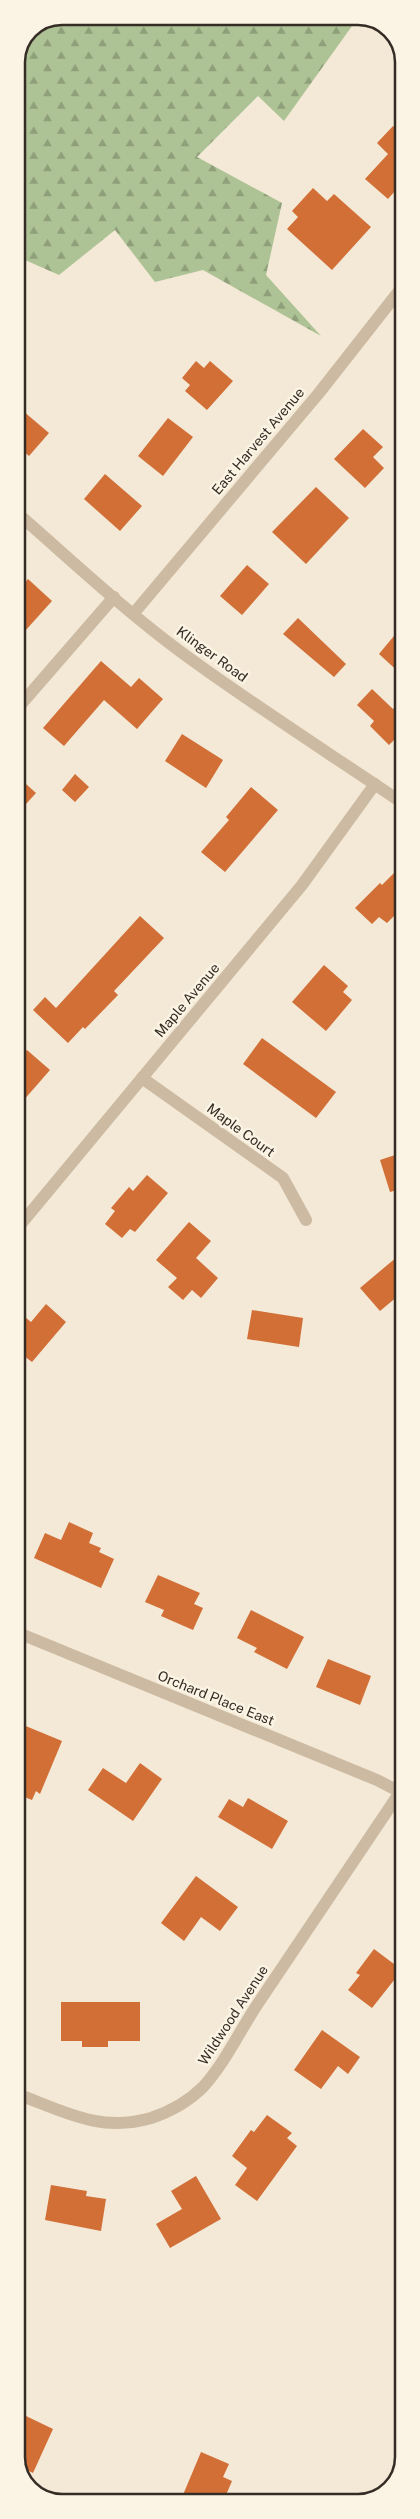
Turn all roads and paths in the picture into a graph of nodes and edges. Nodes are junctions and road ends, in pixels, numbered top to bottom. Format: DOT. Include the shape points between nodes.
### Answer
graph roads {
  1 [pos="395,296"];
  2 [pos="25,520"];
  3 [pos="114,597"];
  4 [pos="134,613"];
  5 [pos="25,700"];
  6 [pos="375,784"];
  7 [pos="395,798"];
  8 [pos="142,1078"];
  9 [pos="25,1219"];
  10 [pos="306,1220"];
  11 [pos="25,1636"];
  12 [pos="395,1789"];
  13 [pos="395,1803"];
  14 [pos="25,2097"];
  1 -- 4 [label="street, East Harvest Avenue"];
  2 -- 3 [label="street, Klinger Road"];
  3 -- 4 [label="street, Klinger Road"];
  3 -- 5 [label="street"];
  4 -- 6 [label="street, Klinger Road" via="180,651 267,713"];
  6 -- 7 [label="street, Klinger Road"];
  6 -- 8 [label="street, Maple Avenue" via="302,885"];
  8 -- 9 [label="street, Maple Avenue"];
  8 -- 10 [label="street, Maple Court" via="284,1178"];
  11 -- 12 [label="street, Orchard Place East"];
  13 -- 14 [label="street, Wildwood Avenue" via="200,2090 178,2106 151,2118 124,2123 95,2122"];
}
